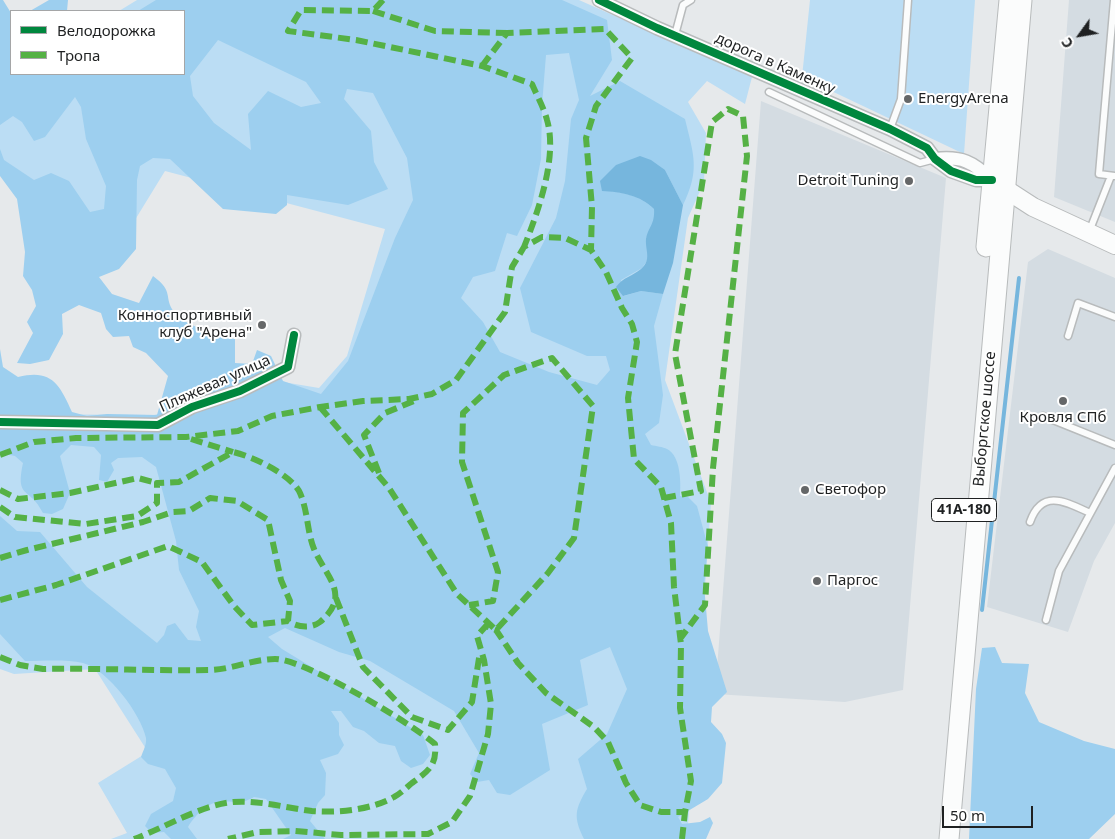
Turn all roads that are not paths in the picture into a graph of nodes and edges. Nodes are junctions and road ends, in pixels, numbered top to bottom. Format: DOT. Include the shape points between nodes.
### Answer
graph roads {
  1 [pos="599,0"];
  2 [pos="692,0"];
  3 [pos="908,0"];
  4 [pos="1009,0"];
  5 [pos="1022,0"];
  6 [pos="1114,0"];
  7 [pos="675,35"];
  8 [pos="769,92"];
  9 [pos="890,129"];
  10 [pos="935,159"];
  11 [pos="1113,176"];
  12 [pos="998,185"];
  13 [pos="1088,233"];
  14 [pos="1115,245"];
  15 [pos="1115,317"];
  16 [pos="294,335"];
  17 [pos="1068,336"];
  18 [pos="1043,416"];
  19 [pos="0,422"];
  20 [pos="1115,445"];
  21 [pos="1115,468"];
  22 [pos="1090,513"];
  23 [pos="1030,522"];
  24 [pos="1046,620"];
  25 [pos="936,839"];
  26 [pos="949,839"];
  1 -- 7 [label="street, дорога в Каменку"];
  2 -- 7 [label="lane" via="683,5"];
  3 -- 9 [label="lane" via="900,99"];
  4 -- 12 [label="main road, Выборгское шоссе / 41А-180"];
  5 -- 12 [label="main road, Выборгское шоссе / 41А-180"];
  6 -- 11 [label="lane" via="1099,174"];
  7 -- 9 [label="street, дорога в Каменку"];
  8 -- 10 [label="lane" via="920,163"];
  9 -- 10 [label="street, дорога в Каменку" via="927,148"];
  10 -- 12 [label="street" via="954,157 978,166"];
  11 -- 13 [label="lane"];
  12 -- 13 [label="street" via="1033,207"];
  12 -- 25 [label="main road, Выборгское шоссе / 41А-180"];
  12 -- 26 [label="main road, Выборгское шоссе / 41А-180"];
  13 -- 14 [label="street"];
  15 -- 17 [label="lane" via="1078,303"];
  16 -- 19 [label="street, Пляжевая улица" via="288,367 240,391 192,407 158,425"];
  18 -- 20 [label="lane"];
  21 -- 22 [label="lane"];
  22 -- 23 [label="lane" via="1065,501 1052,500 1040,506"];
  22 -- 24 [label="lane" via="1059,571"];
}
